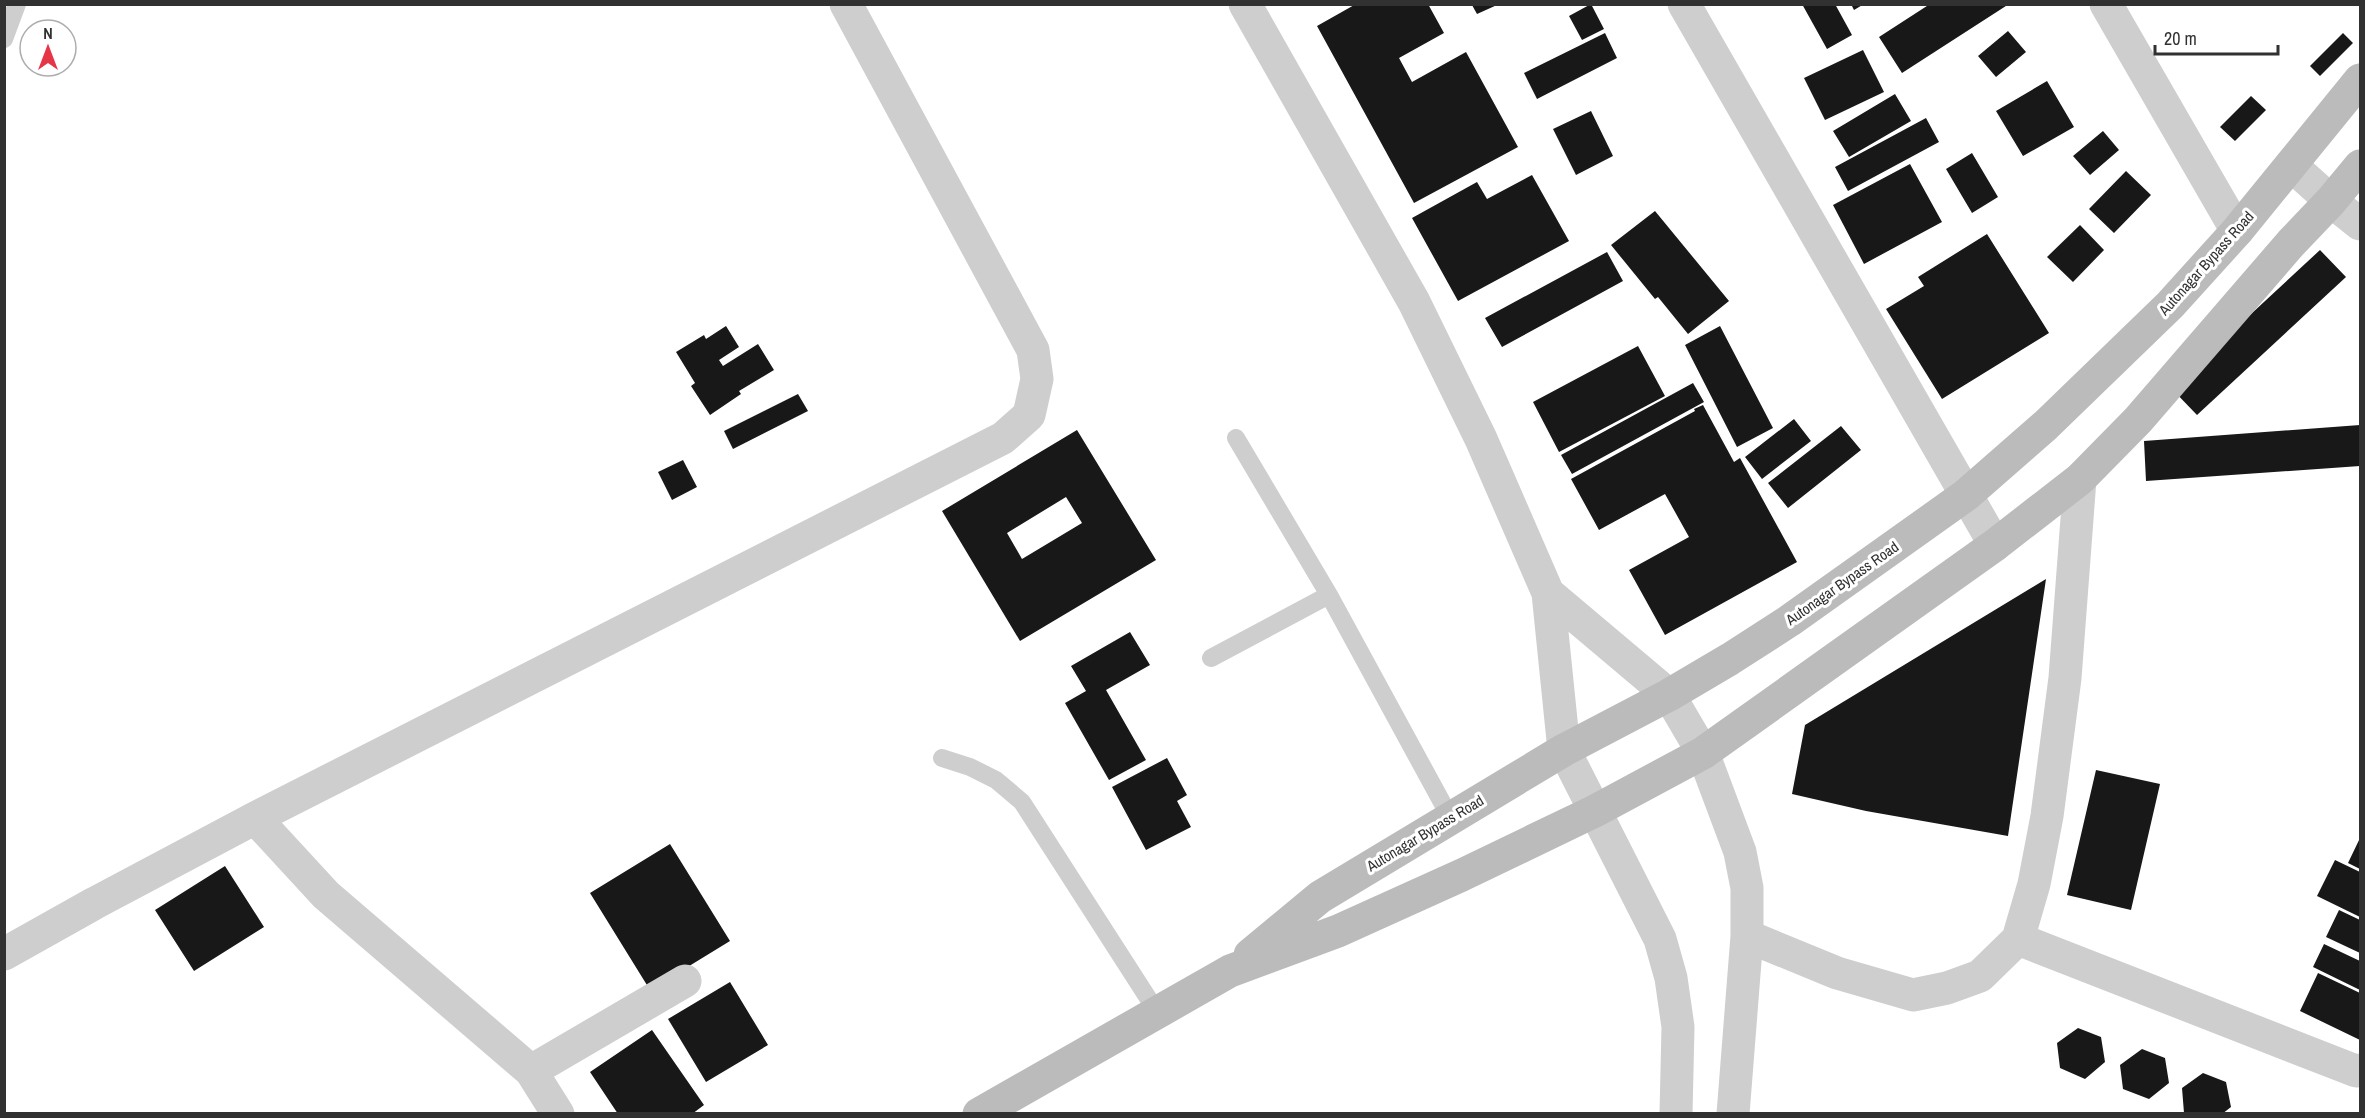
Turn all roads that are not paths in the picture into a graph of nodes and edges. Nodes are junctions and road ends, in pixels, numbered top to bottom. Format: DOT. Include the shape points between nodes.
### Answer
graph roads {
  1 [pos="17,4"];
  2 [pos="846,4"];
  3 [pos="1245,4"];
  4 [pos="1684,4"];
  5 [pos="2106,4"];
  6 [pos="4,39"];
  7 [pos="2361,80"];
  8 [pos="2290,165"];
  9 [pos="2361,166"];
  10 [pos="2331,201"];
  11 [pos="2361,224"];
  12 [pos="2237,231"];
  13 [pos="1236,438"];
  14 [pos="2080,479"];
  15 [pos="1966,495"];
  16 [pos="1995,545"];
  17 [pos="1548,593"];
  18 [pos="1329,595"];
  19 [pos="1211,658"];
  20 [pos="1669,695"];
  21 [pos="1564,750"];
  22 [pos="1703,753"];
  23 [pos="942,758"];
  24 [pos="1595,811"];
  25 [pos="1450,817"];
  26 [pos="255,818"];
  27 [pos="1747,936"];
  28 [pos="2018,939"];
  29 [pos="4,954"];
  30 [pos="1230,971"];
  31 [pos="685,981"];
  32 [pos="1158,1012"];
  33 [pos="2361,1070"];
  34 [pos="531,1071"];
  35 [pos="558,1113"];
  36 [pos="979,1113"];
  37 [pos="1676,1113"];
  38 [pos="1733,1113"];
  1 -- 6 [label="lane"];
  2 -- 26 [label="street" via="1033,350 1036,379 1029,415 1003,438"];
  3 -- 17 [label="street" via="1414,302 1481,439"];
  4 -- 15 [label="street"];
  5 -- 12 [label="street"];
  7 -- 8 [label="main road, Autonagar Bypass Road"];
  8 -- 10 [label="street"];
  8 -- 12 [label="main road, Autonagar Bypass Road"];
  9 -- 10 [label="main road, Autonagar Bypass Road"];
  10 -- 11 [label="street"];
  10 -- 14 [label="main road, Autonagar Bypass Road" via="2138,420"];
  12 -- 15 [label="main road, Autonagar Bypass Road" via="2170,305 2046,425"];
  13 -- 18 [label="lane"];
  14 -- 16 [label="main road, Autonagar Bypass Road"];
  14 -- 28 [label="street" via="2065,678 2047,816"];
  15 -- 16 [label="street"];
  15 -- 20 [label="main road, Autonagar Bypass Road" via="1789,621"];
  16 -- 22 [label="main road, Autonagar Bypass Road"];
  17 -- 20 [label="street"];
  17 -- 21 [label="street"];
  18 -- 19 [label="lane"];
  18 -- 25 [label="lane"];
  20 -- 21 [label="main road, Autonagar Bypass Road"];
  20 -- 22 [label="street"];
  21 -- 24 [label="street"];
  21 -- 25 [label="main road, Autonagar Bypass Road"];
  22 -- 24 [label="main road, Autonagar Bypass Road"];
  22 -- 27 [label="street" via="1740,852 1747,888"];
  23 -- 32 [label="lane" via="996,780 1022,802"];
  24 -- 30 [label="main road, Autonagar Bypass Road" via="1338,931"];
  24 -- 37 [label="street" via="1660,939 1671,978 1678,1027"];
  25 -- 30 [label="main road, Autonagar Bypass Road" via="1320,897"];
  26 -- 29 [label="street"];
  26 -- 34 [label="street" via="326,895"];
  27 -- 28 [label="street" via="1837,974 1913,994 1947,988 1980,976"];
  27 -- 38 [label="street"];
  28 -- 33 [label="street"];
  30 -- 32 [label="main road, Autonagar Bypass Road"];
  31 -- 34 [label="street"];
  32 -- 36 [label="main road, Autonagar Bypass Road"];
  34 -- 35 [label="street"];
}
